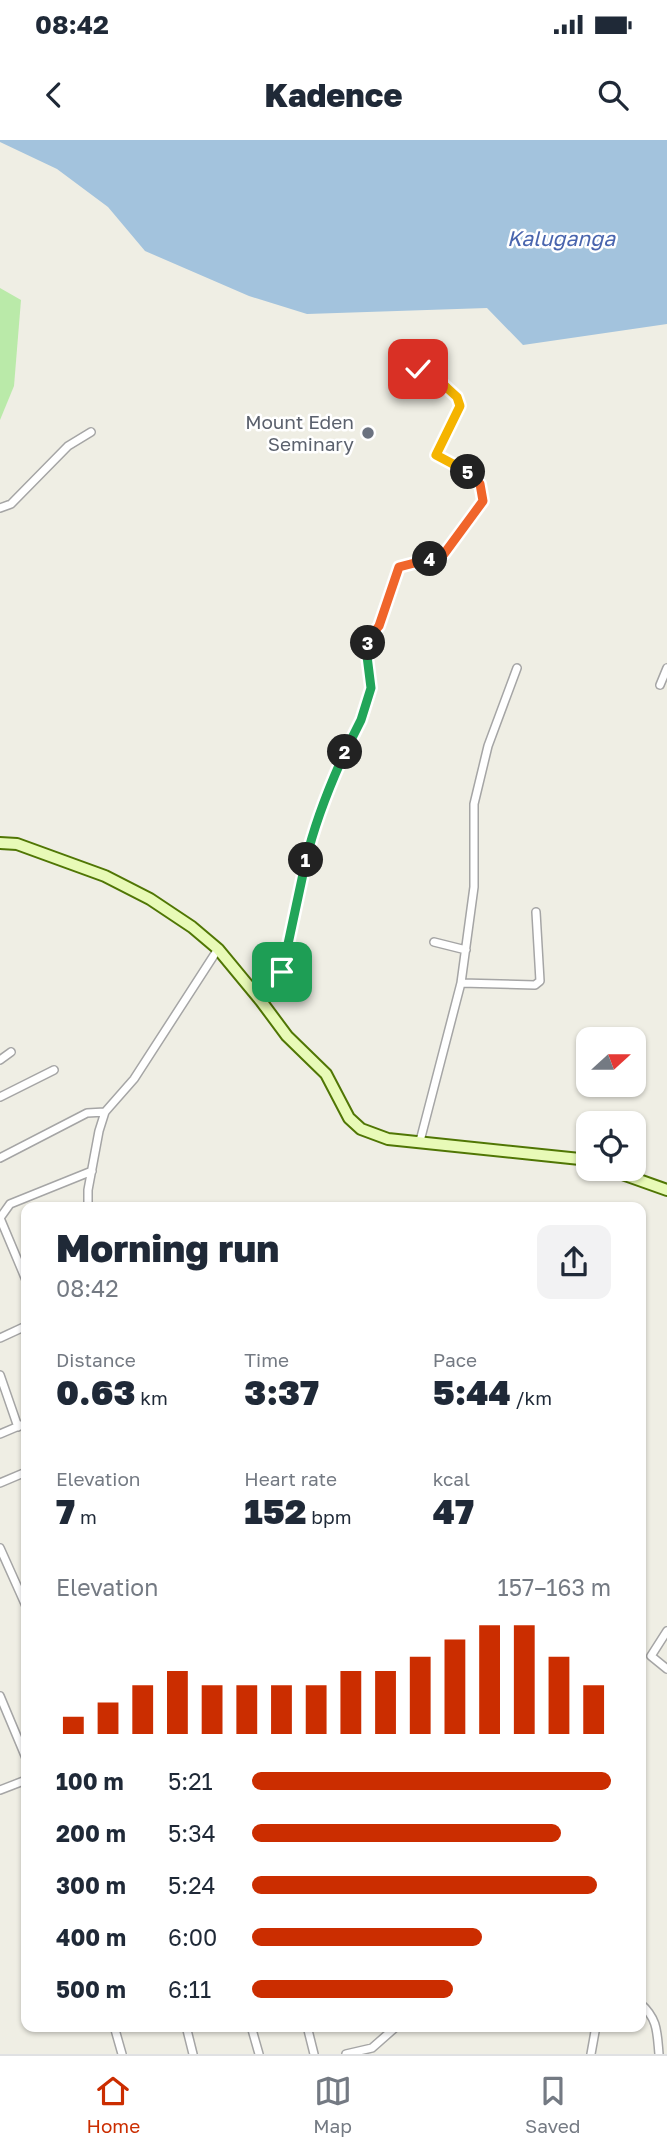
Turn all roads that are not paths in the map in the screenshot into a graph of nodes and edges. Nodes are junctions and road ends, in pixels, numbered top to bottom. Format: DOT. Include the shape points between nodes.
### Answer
graph roads {
  1 [pos="418,369"];
  2 [pos="91,432"];
  3 [pos="0,508"];
  4 [pos="517,668"];
  5 [pos="667,668"];
  6 [pos="660,685"];
  7 [pos="0,843"];
  8 [pos="536,912"];
  9 [pos="434,942"];
  10 [pos="218,949"];
  11 [pos="466,950"];
  12 [pos="461,982"];
  13 [pos="261,1001"];
  14 [pos="11,1052"];
  15 [pos="0,1060"];
  16 [pos="54,1070"];
  17 [pos="0,1097"];
  18 [pos="105,1112"];
  19 [pos="420,1141"];
  20 [pos="0,1158"];
  21 [pos="576,1159"];
  22 [pos="92,1171"];
  23 [pos="642,1181"];
  24 [pos="667,1190"];
  25 [pos="88,1202"];
  26 [pos="0,1218"];
  27 [pos="21,1268"];
  28 [pos="21,1328"];
  29 [pos="0,1338"];
  30 [pos="0,1375"];
  31 [pos="21,1426"];
  32 [pos="18,1427"];
  33 [pos="0,1434"];
  34 [pos="21,1474"];
  35 [pos="0,1483"];
  36 [pos="0,1548"];
  37 [pos="21,1595"];
  38 [pos="667,1631"];
  39 [pos="667,1669"];
  40 [pos="0,1696"];
  41 [pos="21,1746"];
  42 [pos="21,1782"];
  43 [pos="0,1790"];
  44 [pos="646,2008"];
  45 [pos="116,2032"];
  46 [pos="188,2032"];
  47 [pos="253,2032"];
  48 [pos="308,2032"];
  49 [pos="390,2032"];
  50 [pos="595,2032"];
  51 [pos="122,2054"];
  52 [pos="193,2054"];
  53 [pos="259,2054"];
  54 [pos="314,2054"];
  55 [pos="346,2054"];
  56 [pos="591,2054"];
  57 [pos="659,2054"];
  1 -- 13 [label="street" via="431,371 457,397 460,406 436,455 471,474 480,484 483,501 444,554 399,567 379,626 366,648 371,688 367,702 313,830 282,972"];
  2 -- 3 [label="street" via="68,446 11,504"];
  4 -- 11 [label="street" via="488,746 474,804 474,887"];
  5 -- 6 [label="street"];
  7 -- 10 [label="street" via="17,844 105,876 150,899"];
  8 -- 12 [label="street" via="540,981 534,985"];
  9 -- 11 [label="street"];
  10 -- 13 [label="street"];
  10 -- 18 [label="street" via="134,1079"];
  11 -- 12 [label="street"];
  12 -- 19 [label="street"];
  13 -- 19 [label="street" via="287,1036 326,1074 349,1118 360,1129 388,1139"];
  14 -- 15 [label="street"];
  16 -- 17 [label="street"];
  18 -- 20 [label="street" via="87,1113"];
  18 -- 22 [label="street"];
  19 -- 21 [label="street"];
  22 -- 25 [label="street"];
  22 -- 26 [label="street" via="10,1203"];
  23 -- 24 [label="street"];
  26 -- 27 [label="street"];
  28 -- 29 [label="street"];
  30 -- 32 [label="street"];
  31 -- 32 [label="street"];
  32 -- 33 [label="street"];
  34 -- 35 [label="street"];
  36 -- 37 [label="street"];
  38 -- 39 [label="street" via="651,1656"];
  40 -- 41 [label="street"];
  42 -- 43 [label="street"];
  44 -- 57 [label="street" via="656,2027"];
  45 -- 51 [label="street"];
  46 -- 52 [label="street"];
  47 -- 53 [label="street"];
  48 -- 54 [label="street"];
  49 -- 55 [label="street" via="372,2048"];
  50 -- 56 [label="street"];
}
